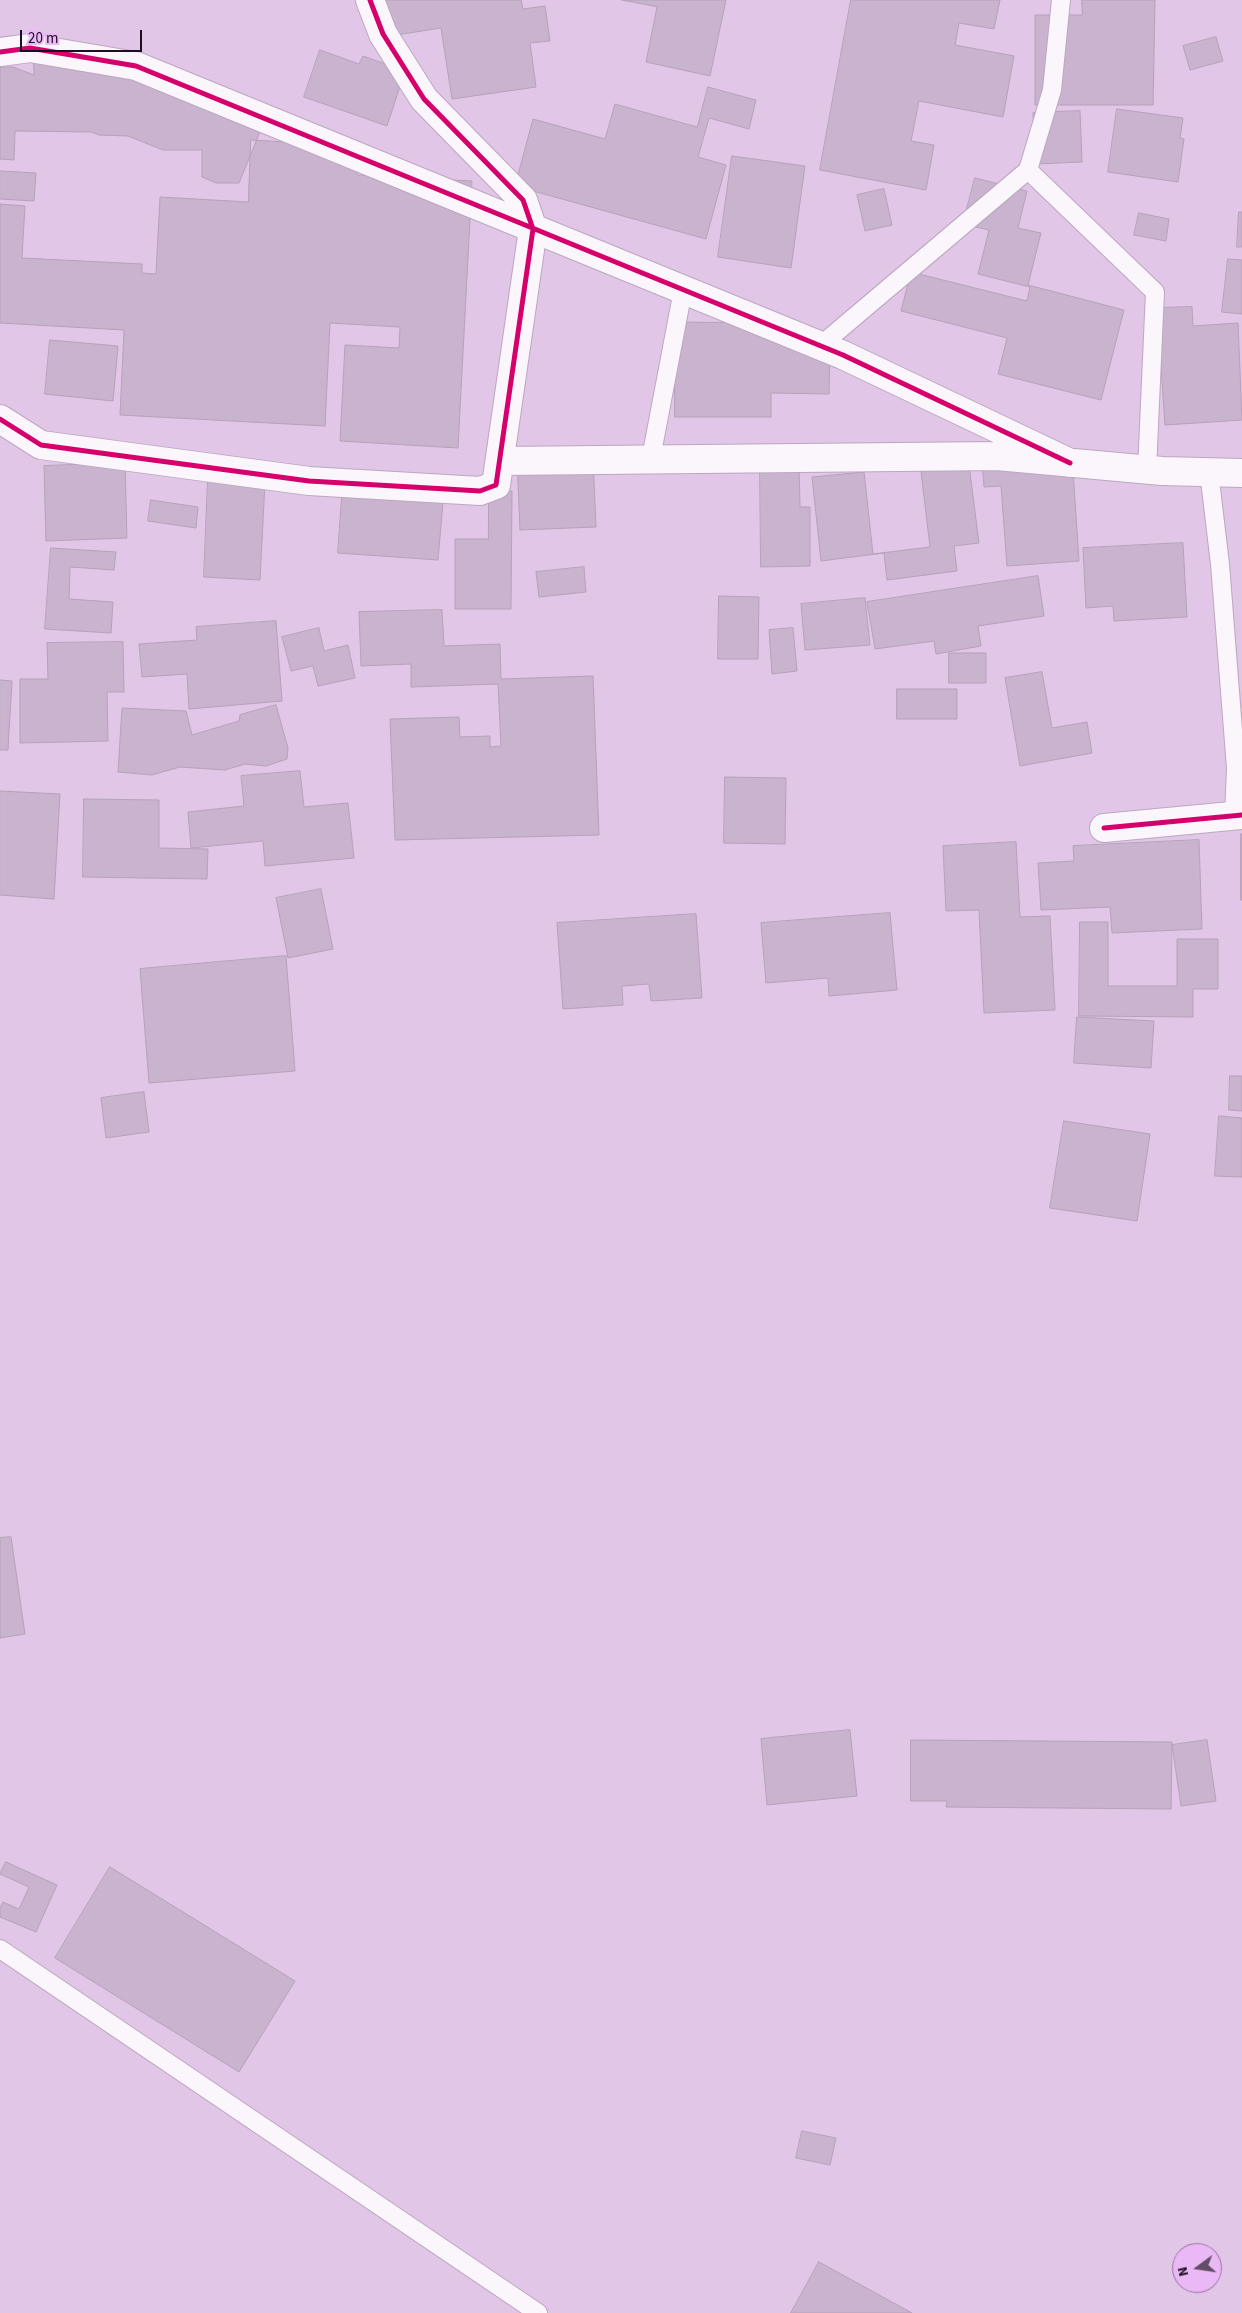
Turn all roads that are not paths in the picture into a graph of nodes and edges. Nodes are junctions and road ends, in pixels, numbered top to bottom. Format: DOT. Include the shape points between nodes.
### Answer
graph roads {
  1 [pos="370,0"];
  2 [pos="1061,0"];
  3 [pos="0,52"];
  4 [pos="1028,170"];
  5 [pos="533,229"];
  6 [pos="684,290"];
  7 [pos="820,346"];
  8 [pos="0,419"];
  9 [pos="651,458"];
  10 [pos="501,461"];
  11 [pos="1070,463"];
  12 [pos="1147,470"];
  13 [pos="1209,472"];
  14 [pos="1242,473"];
  15 [pos="1238,815"];
  16 [pos="1104,828"];
  17 [pos="0,1949"];
  18 [pos="538,2313"];
  1 -- 5 [label="street" via="382,34 424,99 524,200"];
  2 -- 4 [label="lane" via="1052,90"];
  3 -- 5 [label="street" via="30,48 136,66"];
  4 -- 7 [label="lane"];
  4 -- 12 [label="lane" via="1155,292"];
  5 -- 6 [label="street"];
  5 -- 10 [label="street"];
  6 -- 7 [label="street"];
  6 -- 9 [label="lane"];
  7 -- 11 [label="street"];
  8 -- 10 [label="street" via="41,445 309,481 480,492 496,484"];
  9 -- 10 [label="street"];
  9 -- 11 [label="street" via="997,456"];
  11 -- 12 [label="street"];
  12 -- 13 [label="street"];
  13 -- 14 [label="street"];
  13 -- 15 [label="lane" via="1220,564"];
  15 -- 16 [label="street"];
  17 -- 18 [label="lane"];
}
